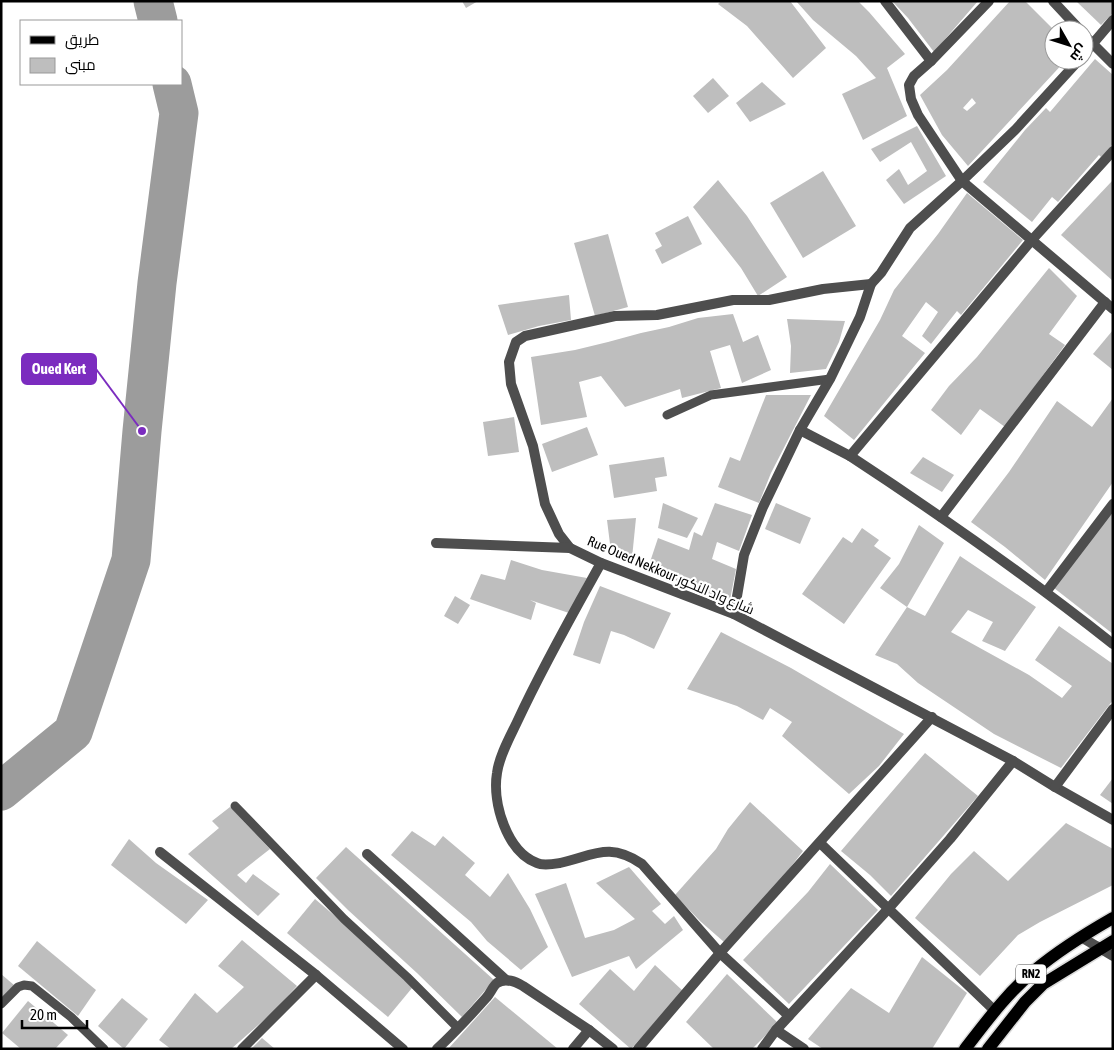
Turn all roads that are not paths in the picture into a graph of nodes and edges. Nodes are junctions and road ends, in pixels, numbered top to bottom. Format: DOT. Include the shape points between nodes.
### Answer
graph roads {
  1 [pos="885,1"];
  2 [pos="989,1"];
  3 [pos="1053,1"];
  4 [pos="1071,20"];
  5 [pos="1113,20"];
  6 [pos="1094,43"];
  7 [pos="1094,45"];
  8 [pos="931,61"];
  9 [pos="1113,64"];
  10 [pos="1070,70"];
  11 [pos="1113,151"];
  12 [pos="962,181"];
  13 [pos="1032,241"];
  14 [pos="871,284"];
  15 [pos="1109,306"];
  16 [pos="830,379"];
  17 [pos="667,415"];
  18 [pos="800,430"];
  19 [pos="850,456"];
  20 [pos="1113,504"];
  21 [pos="941,516"];
  22 [pos="436,543"];
  23 [pos="570,548"];
  24 [pos="601,563"];
  25 [pos="1046,592"];
  26 [pos="734,614"];
  27 [pos="1113,644"];
  28 [pos="1113,709"];
  29 [pos="932,717"];
  30 [pos="1013,761"];
  31 [pos="1056,787"];
  32 [pos="235,806"];
  33 [pos="1113,820"];
  34 [pos="820,843"];
  35 [pos="160,852"];
  36 [pos="367,854"];
  37 [pos="889,908"];
  38 [pos="1113,918"];
  39 [pos="1081,936"];
  40 [pos="1113,940"];
  41 [pos="1099,948"];
  42 [pos="720,953"];
  43 [pos="1113,956"];
  44 [pos="316,976"];
  45 [pos="506,980"];
  46 [pos="1,1004"];
  47 [pos="996,1011"];
  48 [pos="789,1016"];
  49 [pos="458,1028"];
  50 [pos="588,1030"];
  51 [pos="776,1030"];
  52 [pos="104,1049"];
  53 [pos="242,1049"];
  54 [pos="403,1049"];
  55 [pos="436,1049"];
  56 [pos="573,1049"];
  57 [pos="613,1049"];
  58 [pos="638,1049"];
  59 [pos="762,1049"];
  60 [pos="804,1049"];
  61 [pos="965,1049"];
  62 [pos="988,1049"];
  1 -- 8 [label="street"];
  2 -- 8 [label="street"];
  3 -- 4 [label="street"];
  5 -- 6 [label="street"];
  7 -- 9 [label="street"];
  8 -- 12 [label="street" via="909,85 911,99 918,115"];
  10 -- 12 [label="street"];
  11 -- 13 [label="street"];
  12 -- 13 [label="street"];
  12 -- 14 [label="street" via="910,228"];
  13 -- 15 [label="street"];
  13 -- 19 [label="street"];
  14 -- 16 [label="street" via="860,317"];
  14 -- 23 [label="street, Rue Oued Nekkour شارع واد النکور" via="769,300 733,300 657,314 615,316 526,336 516,342 509,362 511,384 533,446 545,504 559,534"];
  15 -- 21 [label="street"];
  16 -- 17 [label="lane" via="711,395"];
  16 -- 18 [label="street"];
  18 -- 19 [label="street"];
  18 -- 26 [label="street" via="744,555"];
  19 -- 21 [label="street"];
  20 -- 25 [label="street"];
  21 -- 25 [label="street"];
  22 -- 23 [label="street"];
  23 -- 24 [label="street, Rue Oued Nekkour شارع واد النکور"];
  24 -- 26 [label="street, Rue Oued Nekkour شارع واد النکور"];
  24 -- 42 [label="street" via="552,651 506,746 497,772 502,823 510,839 527,858 539,864 556,864 601,852 617,851 628,855 642,864"];
  25 -- 27 [label="street"];
  26 -- 29 [label="street, Rue Oued Nekkour شارع واد النکور"];
  28 -- 31 [label="street"];
  29 -- 30 [label="street, Rue Oued Nekkour شارع واد النکور"];
  29 -- 34 [label="street"];
  30 -- 31 [label="street, Rue Oued Nekkour شارع واد النکور"];
  30 -- 37 [label="street"];
  31 -- 33 [label="street, Rue Oued Nekkour شارع واد النکور"];
  32 -- 49 [label="lane" via="344,919"];
  34 -- 37 [label="street"];
  34 -- 42 [label="street"];
  35 -- 44 [label="street"];
  36 -- 45 [label="street"];
  37 -- 47 [label="street"];
  37 -- 48 [label="street"];
  38 -- 39 [label="main road, RN2"];
  39 -- 41 [label="street"];
  39 -- 47 [label="main road, RN2" via="1032,972"];
  40 -- 41 [label="main road, RN2"];
  41 -- 43 [label="street"];
  41 -- 62 [label="main road, RN2" via="1043,984"];
  42 -- 48 [label="street"];
  42 -- 58 [label="street"];
  44 -- 53 [label="street"];
  44 -- 54 [label="street"];
  45 -- 49 [label="street" via="497,983"];
  45 -- 50 [label="street" via="523,986"];
  46 -- 52 [label="lane" via="18,987 32,986"];
  47 -- 61 [label="main road, RN2"];
  48 -- 51 [label="street"];
  49 -- 55 [label="street"];
  50 -- 56 [label="street"];
  50 -- 57 [label="street"];
  51 -- 59 [label="street"];
  51 -- 60 [label="street"];
}
